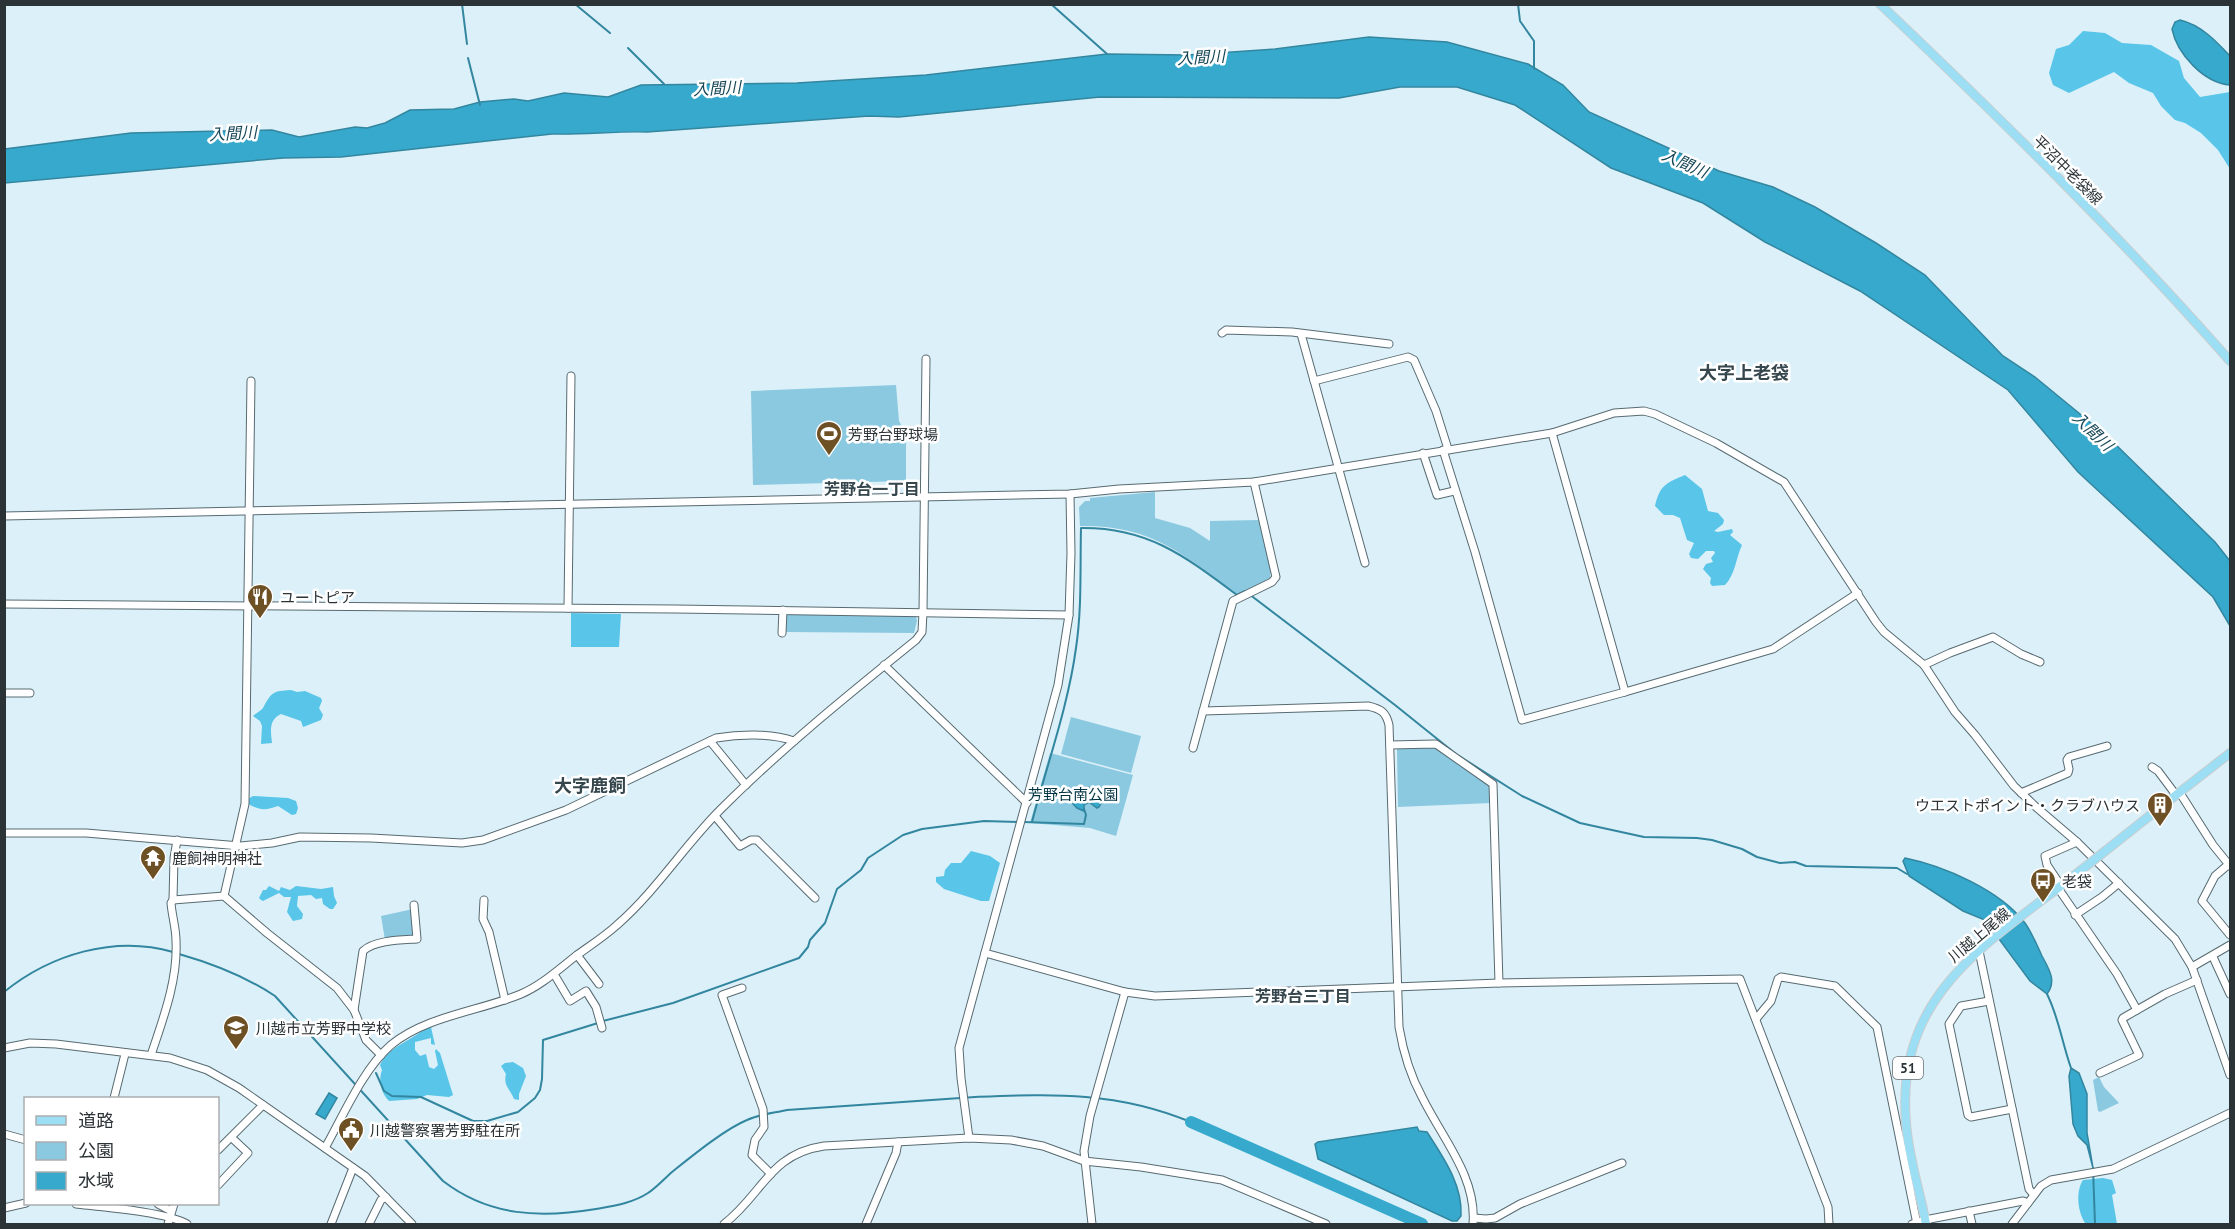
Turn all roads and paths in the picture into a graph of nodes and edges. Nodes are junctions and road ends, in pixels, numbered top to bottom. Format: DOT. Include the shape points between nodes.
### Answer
graph roads {
  1 [pos="1880,4"];
  2 [pos="1222,333"];
  3 [pos="1301,334"];
  4 [pos="1389,344"];
  5 [pos="926,359"];
  6 [pos="2230,361"];
  7 [pos="571,376"];
  8 [pos="251,381"];
  9 [pos="1314,381"];
  10 [pos="1552,433"];
  11 [pos="1445,450"];
  12 [pos="1423,453"];
  13 [pos="1338,470"];
  14 [pos="1254,482"];
  15 [pos="1454,491"];
  16 [pos="1070,494"];
  17 [pos="924,497"];
  18 [pos="570,504"];
  19 [pos="249,510"];
  20 [pos="4,516"];
  21 [pos="1365,563"];
  22 [pos="1858,593"];
  23 [pos="4,604"];
  24 [pos="248,605"];
  25 [pos="568,608"];
  26 [pos="783,610"];
  27 [pos="923,612"];
  28 [pos="1069,615"];
  29 [pos="782,633"];
  30 [pos="2040,662"];
  31 [pos="884,665"];
  32 [pos="1924,665"];
  33 [pos="1625,692"];
  34 [pos="4,693"];
  35 [pos="30,693"];
  36 [pos="1203,711"];
  37 [pos="710,741"];
  38 [pos="794,741"];
  39 [pos="1389,745"];
  40 [pos="2107,746"];
  41 [pos="1193,748"];
  42 [pos="2230,753"];
  43 [pos="2152,767"];
  44 [pos="746,785"];
  45 [pos="2181,792"];
  46 [pos="2021,793"];
  47 [pos="1027,803"];
  48 [pos="715,816"];
  49 [pos="4,833"];
  50 [pos="177,840"];
  51 [pos="2077,842"];
  52 [pos="235,845"];
  53 [pos="2230,865"];
  54 [pos="2119,883"];
  55 [pos="2060,887"];
  56 [pos="224,896"];
  57 [pos="815,898"];
  58 [pos="173,900"];
  59 [pos="484,900"];
  60 [pos="414,905"];
  61 [pos="2075,915"];
  62 [pos="2230,935"];
  63 [pos="2230,945"];
  64 [pos="1979,951"];
  65 [pos="985,953"];
  66 [pos="577,955"];
  67 [pos="2213,957"];
  68 [pos="2192,967"];
  69 [pos="554,974"];
  70 [pos="2198,980"];
  71 [pos="600,984"];
  72 [pos="1499,984"];
  73 [pos="742,988"];
  74 [pos="1397,989"];
  75 [pos="1125,992"];
  76 [pos="2230,994"];
  77 [pos="504,1000"];
  78 [pos="1989,1001"];
  79 [pos="354,1010"];
  80 [pos="2137,1010"];
  81 [pos="1756,1019"];
  82 [pos="602,1028"];
  83 [pos="4,1048"];
  84 [pos="126,1054"];
  85 [pos="151,1055"];
  86 [pos="381,1055"];
  87 [pos="2100,1073"];
  88 [pos="2230,1075"];
  89 [pos="114,1097"];
  90 [pos="263,1105"];
  91 [pos="2012,1109"];
  92 [pos="2230,1113"];
  93 [pos="4,1134"];
  94 [pos="232,1138"];
  95 [pos="969,1138"];
  96 [pos="24,1139"];
  97 [pos="898,1142"];
  98 [pos="324,1148"];
  99 [pos="219,1149"];
  100 [pos="1084,1161"];
  101 [pos="1622,1163"];
  102 [pos="353,1168"];
  103 [pos="771,1174"];
  104 [pos="219,1184"];
  105 [pos="2034,1195"];
  106 [pos="386,1197"];
  107 [pos="24,1203"];
  108 [pos="2028,1203"];
  109 [pos="93,1205"];
  110 [pos="4,1208"];
  111 [pos="1969,1211"];
  112 [pos="171,1214"];
  113 [pos="1473,1221"];
  114 [pos="1920,1223"];
  115 [pos="187,1224"];
  116 [pos="331,1224"];
  117 [pos="369,1224"];
  118 [pos="412,1224"];
  119 [pos="724,1224"];
  120 [pos="866,1224"];
  121 [pos="1092,1224"];
  122 [pos="1326,1224"];
  123 [pos="1829,1224"];
  124 [pos="1972,1224"];
  125 [pos="2012,1224"];
  1 -- 6 [label="main road, 平沼中老袋線" via="2083,203"];
  2 -- 3 [label="street" via="1226,330"];
  3 -- 4 [label="street"];
  3 -- 9 [label="street"];
  5 -- 17 [label="street"];
  7 -- 18 [label="street"];
  8 -- 19 [label="street"];
  9 -- 11 [label="street" via="1408,357 1414,360 1436,411"];
  9 -- 13 [label="street"];
  10 -- 11 [label="street"];
  10 -- 22 [label="street" via="1614,413 1638,410 1655,414 1745,458 1784,482"];
  10 -- 33 [label="street"];
  11 -- 12 [label="street"];
  11 -- 15 [label="street"];
  12 -- 13 [label="street"];
  12 -- 15 [label="street" via="1437,495"];
  13 -- 14 [label="street"];
  13 -- 21 [label="street"];
  14 -- 16 [label="street"];
  14 -- 36 [label="street" via="1276,577 1233,602"];
  15 -- 33 [label="street" via="1522,720"];
  16 -- 17 [label="street"];
  16 -- 28 [label="street"];
  17 -- 18 [label="street"];
  17 -- 27 [label="street"];
  18 -- 19 [label="street"];
  18 -- 25 [label="street"];
  19 -- 20 [label="street"];
  19 -- 24 [label="street"];
  22 -- 32 [label="street" via="1884,632"];
  22 -- 33 [label="street" via="1773,649"];
  23 -- 24 [label="street"];
  24 -- 25 [label="street"];
  24 -- 52 [label="street" via="245,804"];
  25 -- 26 [label="street"];
  26 -- 27 [label="street"];
  26 -- 29 [label="street"];
  27 -- 28 [label="street"];
  27 -- 31 [label="street" via="922,632"];
  28 -- 47 [label="street" via="1058,685"];
  30 -- 32 [label="street" via="1993,637"];
  31 -- 38 [label="street"];
  31 -- 47 [label="street"];
  32 -- 46 [label="street" via="1955,712"];
  34 -- 35 [label="street"];
  36 -- 39 [label="street" via="1368,706 1382,710 1387,718"];
  36 -- 41 [label="street"];
  37 -- 38 [label="street" via="729,736 782,737"];
  37 -- 44 [label="street"];
  37 -- 52 [label="street" via="566,810 483,840 462,843 300,837 258,846"];
  38 -- 44 [label="street"];
  39 -- 72 [label="street" via="1436,744 1493,784"];
  39 -- 74 [label="street"];
  40 -- 46 [label="street" via="2069,757 2068,773"];
  42 -- 45 [label="main road, 川越上尾線 / 51"];
  43 -- 45 [label="street"];
  44 -- 48 [label="street"];
  45 -- 53 [label="street"];
  45 -- 55 [label="main road, 川越上尾線 / 51, bridge"];
  46 -- 51 [label="street"];
  47 -- 65 [label="street"];
  48 -- 57 [label="street" via="740,846 757,840"];
  48 -- 66 [label="street" via="625,917"];
  49 -- 50 [label="street" via="86,833"];
  50 -- 52 [label="street"];
  50 -- 58 [label="street"];
  51 -- 54 [label="street"];
  51 -- 55 [label="street" via="2044,856"];
  52 -- 56 [label="street"];
  53 -- 62 [label="street" via="2216,876 2202,901"];
  54 -- 61 [label="street"];
  54 -- 68 [label="street" via="2175,939"];
  55 -- 61 [label="street"];
  55 -- 64 [label="main road, 川越上尾線 / 51"];
  56 -- 58 [label="street"];
  56 -- 79 [label="street" via="323,976"];
  58 -- 85 [label="street" via="174,974"];
  59 -- 77 [label="street" via="483,919"];
  60 -- 79 [label="street" via="417,939 384,942 363,951"];
  61 -- 80 [label="street"];
  63 -- 67 [label="street"];
  64 -- 78 [label="street"];
  64 -- 114 [label="main road, 川越上尾線 / 51" via="1951,977 1932,1003 1909,1059 1906,1124"];
  65 -- 75 [label="street"];
  65 -- 95 [label="street" via="959,1048"];
  66 -- 69 [label="street"];
  66 -- 71 [label="street"];
  67 -- 68 [label="street"];
  67 -- 76 [label="street"];
  68 -- 70 [label="street"];
  69 -- 77 [label="street"];
  69 -- 82 [label="street" via="570,1001 586,991"];
  70 -- 80 [label="street"];
  70 -- 88 [label="street"];
  72 -- 74 [label="street"];
  72 -- 81 [label="street" via="1737,978"];
  73 -- 103 [label="street" via="722,995 763,1109 764,1127 755,1140 752,1155"];
  74 -- 75 [label="street" via="1174,997"];
  74 -- 113 [label="street" via="1405,1057 1420,1095 1469,1185"];
  75 -- 100 [label="street" via="1090,1116"];
  77 -- 86 [label="street" via="413,1031"];
  78 -- 91 [label="street"];
  78 -- 91 [label="street" via="1961,1006 1948,1024 1968,1115"];
  79 -- 86 [label="street" via="362,1033"];
  80 -- 87 [label="street" via="2122,1020 2139,1055"];
  81 -- 114 [label="street" via="1771,1000 1781,977 1835,986 1877,1027"];
  81 -- 123 [label="street" via="1828,1207"];
  83 -- 84 [label="street" via="42,1043"];
  84 -- 85 [label="street"];
  84 -- 89 [label="street"];
  85 -- 90 [label="street" via="207,1070"];
  86 -- 98 [label="street"];
  90 -- 94 [label="street"];
  90 -- 98 [label="street"];
  91 -- 105 [label="street" via="2029,1189"];
  92 -- 105 [label="street" via="2113,1169 2051,1180"];
  93 -- 96 [label="street"];
  94 -- 99 [label="street"];
  94 -- 104 [label="street" via="248,1153"];
  95 -- 97 [label="street"];
  95 -- 100 [label="street" via="1027,1142"];
  97 -- 103 [label="street" via="812,1148 790,1156"];
  97 -- 120 [label="street"];
  98 -- 102 [label="street"];
  100 -- 121 [label="street"];
  100 -- 122 [label="street" via="1222,1180"];
  101 -- 113 [label="street" via="1495,1218"];
  102 -- 106 [label="street"];
  102 -- 116 [label="street"];
  103 -- 119 [label="street"];
  105 -- 108 [label="street"];
  106 -- 117 [label="street"];
  106 -- 118 [label="street"];
  107 -- 110 [label="street"];
  108 -- 111 [label="street"];
  108 -- 125 [label="street"];
  109 -- 112 [label="street"];
  111 -- 114 [label="street"];
  111 -- 124 [label="street"];
  112 -- 115 [label="street"];
}
